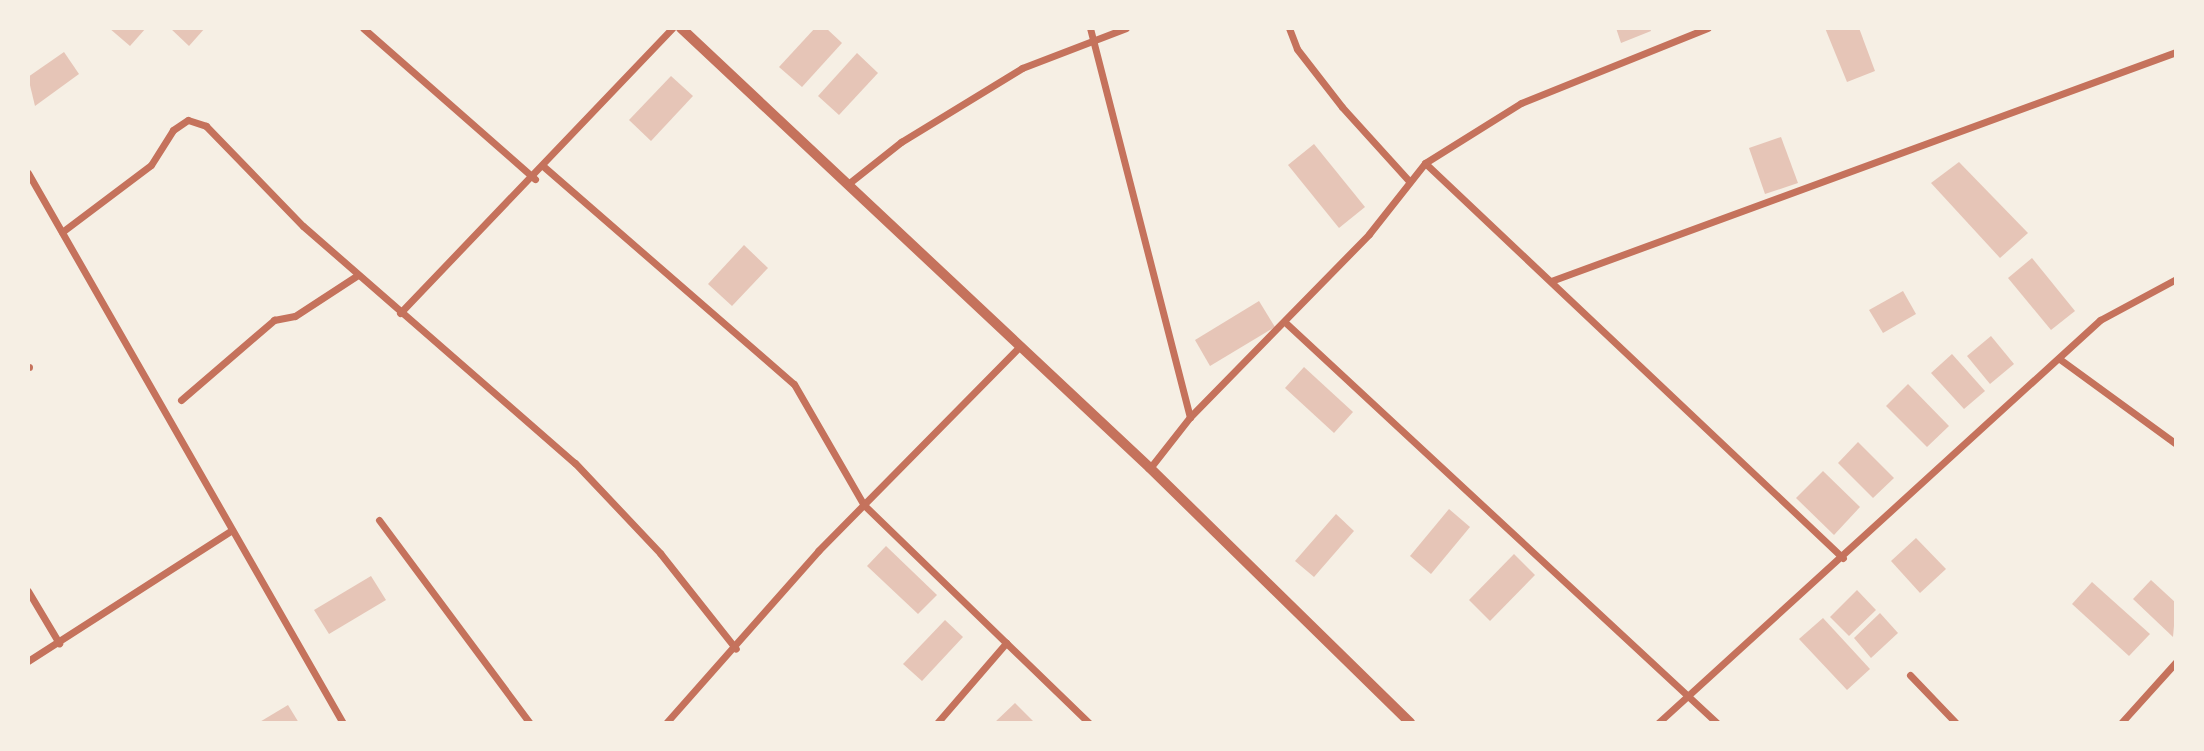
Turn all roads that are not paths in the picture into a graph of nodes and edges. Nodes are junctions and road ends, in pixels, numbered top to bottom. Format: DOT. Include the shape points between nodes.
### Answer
graph roads {
  1 [pos="363,28"];
  2 [pos="672,28"];
  3 [pos="681,28"];
  4 [pos="1090,28"];
  5 [pos="1125,28"];
  6 [pos="1289,28"];
  7 [pos="1708,28"];
  8 [pos="1093,38"];
  9 [pos="2176,52"];
  10 [pos="1425,163"];
  11 [pos="542,166"];
  12 [pos="28,173"];
  13 [pos="534,179"];
  14 [pos="1409,181"];
  15 [pos="848,184"];
  16 [pos="62,232"];
  17 [pos="358,275"];
  18 [pos="2176,279"];
  19 [pos="1551,281"];
  20 [pos="400,313"];
  21 [pos="1287,324"];
  22 [pos="1017,348"];
  23 [pos="2061,360"];
  24 [pos="181,400"];
  25 [pos="1190,417"];
  26 [pos="2176,444"];
  27 [pos="1150,468"];
  28 [pos="864,505"];
  29 [pos="379,520"];
  30 [pos="232,530"];
  31 [pos="1843,558"];
  32 [pos="28,591"];
  33 [pos="59,643"];
  34 [pos="1006,643"];
  35 [pos="736,649"];
  36 [pos="28,662"];
  37 [pos="2176,662"];
  38 [pos="1910,675"];
  39 [pos="1691,693"];
  40 [pos="343,723"];
  41 [pos="530,723"];
  42 [pos="666,723"];
  43 [pos="937,723"];
  44 [pos="1089,723"];
  45 [pos="1410,723"];
  46 [pos="1658,723"];
  47 [pos="1717,723"];
  48 [pos="1956,723"];
  49 [pos="2121,723"];
  1 -- 13 [label="street"];
  2 -- 11 [label="street"];
  3 -- 15 [label="street"];
  4 -- 8 [label="street"];
  5 -- 8 [label="street"];
  6 -- 14 [label="street" via="1335,97"];
  7 -- 10 [label="street" via="1521,103"];
  8 -- 15 [label="street" via="1022,68 901,142"];
  8 -- 25 [label="street"];
  9 -- 19 [label="street"];
  10 -- 14 [label="street"];
  10 -- 19 [label="street"];
  11 -- 13 [label="street"];
  11 -- 28 [label="street" via="794,384"];
  12 -- 16 [label="street"];
  13 -- 20 [label="street"];
  14 -- 21 [label="street"];
  15 -- 22 [label="street"];
  16 -- 17 [label="street" via="151,165 173,130 188,120 206,126"];
  16 -- 30 [label="street"];
  17 -- 20 [label="street"];
  17 -- 24 [label="street" via="295,316 274,320"];
  18 -- 23 [label="street" via="2100,320"];
  19 -- 31 [label="street"];
  20 -- 35 [label="street" via="575,463 660,553"];
  21 -- 25 [label="street"];
  21 -- 39 [label="street"];
  22 -- 27 [label="street"];
  22 -- 28 [label="street"];
  23 -- 26 [label="street"];
  23 -- 31 [label="street"];
  25 -- 27 [label="street"];
  27 -- 45 [label="street"];
  28 -- 34 [label="street"];
  28 -- 35 [label="street"];
  29 -- 41 [label="street"];
  30 -- 33 [label="street"];
  30 -- 40 [label="street"];
  31 -- 39 [label="street"];
  32 -- 33 [label="street"];
  33 -- 36 [label="street"];
  34 -- 43 [label="street"];
  34 -- 44 [label="street"];
  35 -- 42 [label="street"];
  37 -- 49 [label="street"];
  38 -- 48 [label="street"];
  39 -- 46 [label="street"];
  39 -- 47 [label="street"];
}
